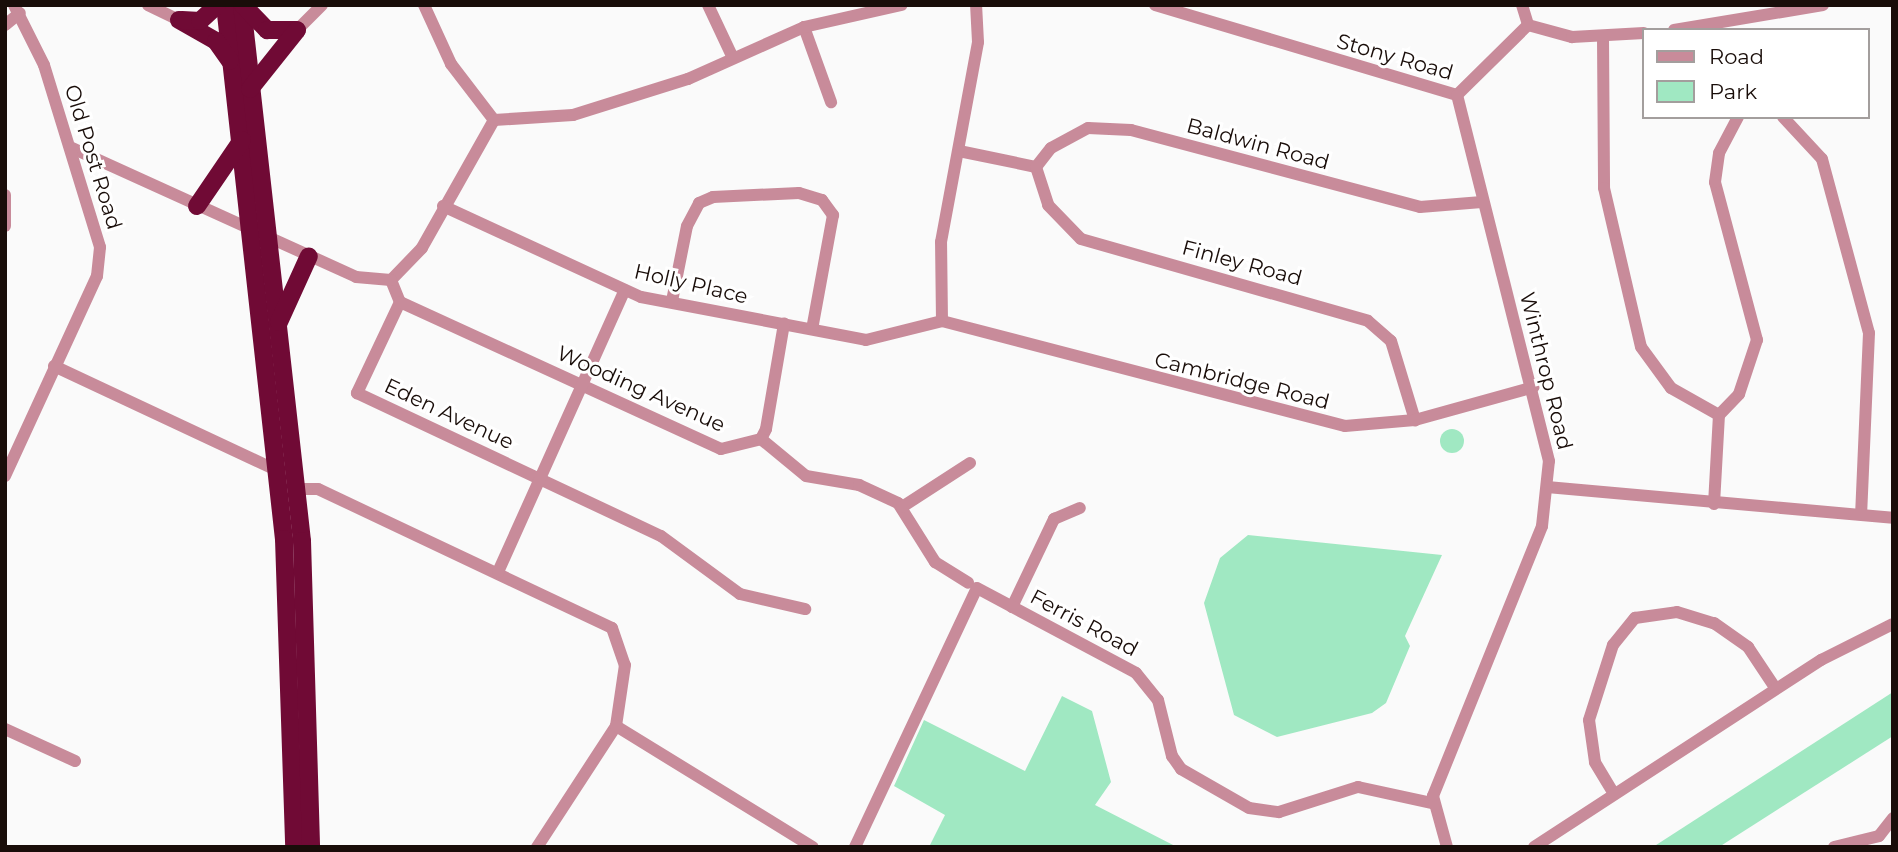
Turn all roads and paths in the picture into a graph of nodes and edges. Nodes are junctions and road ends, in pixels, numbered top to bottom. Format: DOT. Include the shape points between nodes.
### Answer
graph roads {
  1 [pos="148,5"];
  2 [pos="217,5"];
  3 [pos="225,5"];
  4 [pos="242,5"];
  5 [pos="322,5"];
  6 [pos="424,5"];
  7 [pos="708,5"];
  8 [pos="902,5"];
  9 [pos="976,5"];
  10 [pos="1155,5"];
  11 [pos="1522,5"];
  12 [pos="1823,5"];
  13 [pos="17,9"];
  14 [pos="179,20"];
  15 [pos="5,24"];
  16 [pos="1528,25"];
  17 [pos="1747,25"];
  18 [pos="804,27"];
  19 [pos="1703,28"];
  20 [pos="297,30"];
  21 [pos="1643,33"];
  22 [pos="1603,38"];
  23 [pos="733,56"];
  24 [pos="232,65"];
  25 [pos="250,89"];
  26 [pos="1457,95"];
  27 [pos="831,102"];
  28 [pos="1737,119"];
  29 [pos="1785,119"];
  30 [pos="494,120"];
  31 [pos="242,140"];
  32 [pos="72,148"];
  33 [pos="959,150"];
  34 [pos="1036,167"];
  35 [pos="5,195"];
  36 [pos="1482,202"];
  37 [pos="197,206"];
  38 [pos="443,206"];
  39 [pos="5,226"];
  40 [pos="252,232"];
  41 [pos="270,240"];
  42 [pos="309,256"];
  43 [pos="391,280"];
  44 [pos="625,290"];
  45 [pos="671,301"];
  46 [pos="400,302"];
  47 [pos="942,321"];
  48 [pos="279,322"];
  49 [pos="784,324"];
  50 [pos="812,330"];
  51 [pos="54,366"];
  52 [pos="583,384"];
  53 [pos="1534,387"];
  54 [pos="1719,415"];
  55 [pos="1415,419"];
  56 [pos="761,439"];
  57 [pos="970,463"];
  58 [pos="276,470"];
  59 [pos="5,476"];
  60 [pos="541,477"];
  61 [pos="1547,487"];
  62 [pos="298,489"];
  63 [pos="1714,504"];
  64 [pos="902,507"];
  65 [pos="1080,508"];
  66 [pos="1861,513"];
  67 [pos="1893,518"];
  68 [pos="498,572"];
  69 [pos="972,586"];
  70 [pos="1012,607"];
  71 [pos="805,609"];
  72 [pos="1893,624"];
  73 [pos="1776,689"];
  74 [pos="616,726"];
  75 [pos="5,729"];
  76 [pos="75,761"];
  77 [pos="1614,794"];
  78 [pos="1432,803"];
  79 [pos="1893,818"];
  80 [pos="1882,841"];
  81 [pos="294,847"];
  82 [pos="311,847"];
  83 [pos="537,847"];
  84 [pos="813,847"];
  85 [pos="855,847"];
  86 [pos="1447,847"];
  87 [pos="1534,847"];
  88 [pos="1834,847"];
  1 -- 14 [label="street"];
  2 -- 14 [label="highway" via="200,21"];
  3 -- 24 [label="highway"];
  4 -- 20 [label="highway" via="267,30"];
  4 -- 25 [label="highway"];
  5 -- 20 [label="street"];
  6 -- 30 [label="street" via="451,64"];
  7 -- 23 [label="street"];
  8 -- 18 [label="street"];
  9 -- 33 [label="street" via="978,42"];
  10 -- 26 [label="street, Stony Road"];
  11 -- 16 [label="street"];
  12 -- 17 [label="street"];
  13 -- 15 [label="street"];
  13 -- 32 [label="street, Old Post Road"];
  14 -- 24 [label="highway" via="216,41"];
  16 -- 22 [label="street"];
  16 -- 26 [label="street, Stony Road"];
  17 -- 19 [label="street"];
  18 -- 23 [label="street"];
  18 -- 27 [label="street"];
  20 -- 25 [label="highway"];
  21 -- 22 [label="street"];
  22 -- 54 [label="street" via="1604,188 1641,347 1671,388"];
  23 -- 30 [label="street" via="688,79 573,115"];
  24 -- 31 [label="highway"];
  25 -- 41 [label="highway"];
  26 -- 36 [label="street, Winthrop Road"];
  28 -- 54 [label="street" via="1719,153 1715,182 1757,340 1739,394"];
  29 -- 66 [label="street" via="1822,159 1869,333"];
  30 -- 38 [label="street"];
  31 -- 37 [label="highway"];
  31 -- 40 [label="highway"];
  32 -- 37 [label="street"];
  32 -- 51 [label="street, Old Post Road" via="100,247 97,276"];
  33 -- 34 [label="street"];
  33 -- 47 [label="street" via="941,242"];
  34 -- 36 [label="street, Baldwin Road" via="1051,148 1088,128 1131,130 1420,207"];
  34 -- 55 [label="street, Finley Road" via="1048,205 1081,239 1368,321 1391,341"];
  35 -- 39 [label="street"];
  36 -- 53 [label="street, Winthrop Road"];
  37 -- 40 [label="street"];
  38 -- 43 [label="street" via="422,248"];
  38 -- 44 [label="street, Holly Place"];
  40 -- 41 [label="street"];
  40 -- 58 [label="highway"];
  41 -- 42 [label="street"];
  41 -- 48 [label="highway"];
  42 -- 43 [label="street" via="356,276"];
  42 -- 48 [label="highway"];
  43 -- 46 [label="street"];
  44 -- 45 [label="street, Holly Place"];
  44 -- 52 [label="street"];
  45 -- 49 [label="street, Holly Place"];
  45 -- 50 [label="street" via="687,226 699,204 713,197 799,193 822,200 832,215"];
  46 -- 52 [label="street, Wooding Avenue"];
  46 -- 60 [label="street, Eden Avenue" via="357,393"];
  47 -- 50 [label="street, Holly Place" via="886,340"];
  47 -- 55 [label="street, Cambridge Road" via="1317,421 1345,426"];
  48 -- 62 [label="highway"];
  49 -- 50 [label="street, Holly Place"];
  49 -- 56 [label="street"];
  51 -- 58 [label="street"];
  51 -- 59 [label="street, Old Post Road"];
  52 -- 56 [label="street, Wooding Avenue" via="721,449"];
  52 -- 60 [label="street"];
  53 -- 55 [label="street, Cambridge Road"];
  53 -- 61 [label="street, Winthrop Road" via="1547,440"];
  54 -- 63 [label="street"];
  56 -- 64 [label="street" via="806,476 859,485"];
  57 -- 64 [label="street"];
  58 -- 81 [label="highway" via="290,632"];
  60 -- 68 [label="street"];
  60 -- 71 [label="street, Eden Avenue" via="661,536 740,594"];
  61 -- 63 [label="street"];
  61 -- 78 [label="street, Winthrop Road" via="1538,536"];
  62 -- 68 [label="street" via="318,489"];
  62 -- 82 [label="highway"];
  63 -- 66 [label="street"];
  64 -- 69 [label="street, Ferris Road" via="935,562"];
  65 -- 70 [label="street" via="1054,519"];
  66 -- 67 [label="street"];
  68 -- 74 [label="street" via="600,619 619,640 625,664"];
  69 -- 70 [label="street, Ferris Road"];
  69 -- 85 [label="street"];
  70 -- 78 [label="street, Ferris Road" via="1136,673 1158,700 1172,756 1181,769 1249,807 1279,812 1358,787"];
  72 -- 73 [label="street"];
  73 -- 77 [label="street"];
  73 -- 77 [label="street" via="1748,647 1714,623 1677,612 1635,618 1613,645 1589,720 1595,762"];
  74 -- 83 [label="street"];
  74 -- 84 [label="street"];
  75 -- 76 [label="street"];
  77 -- 87 [label="street"];
  78 -- 86 [label="street"];
  79 -- 80 [label="street"];
  80 -- 88 [label="street"];
}
